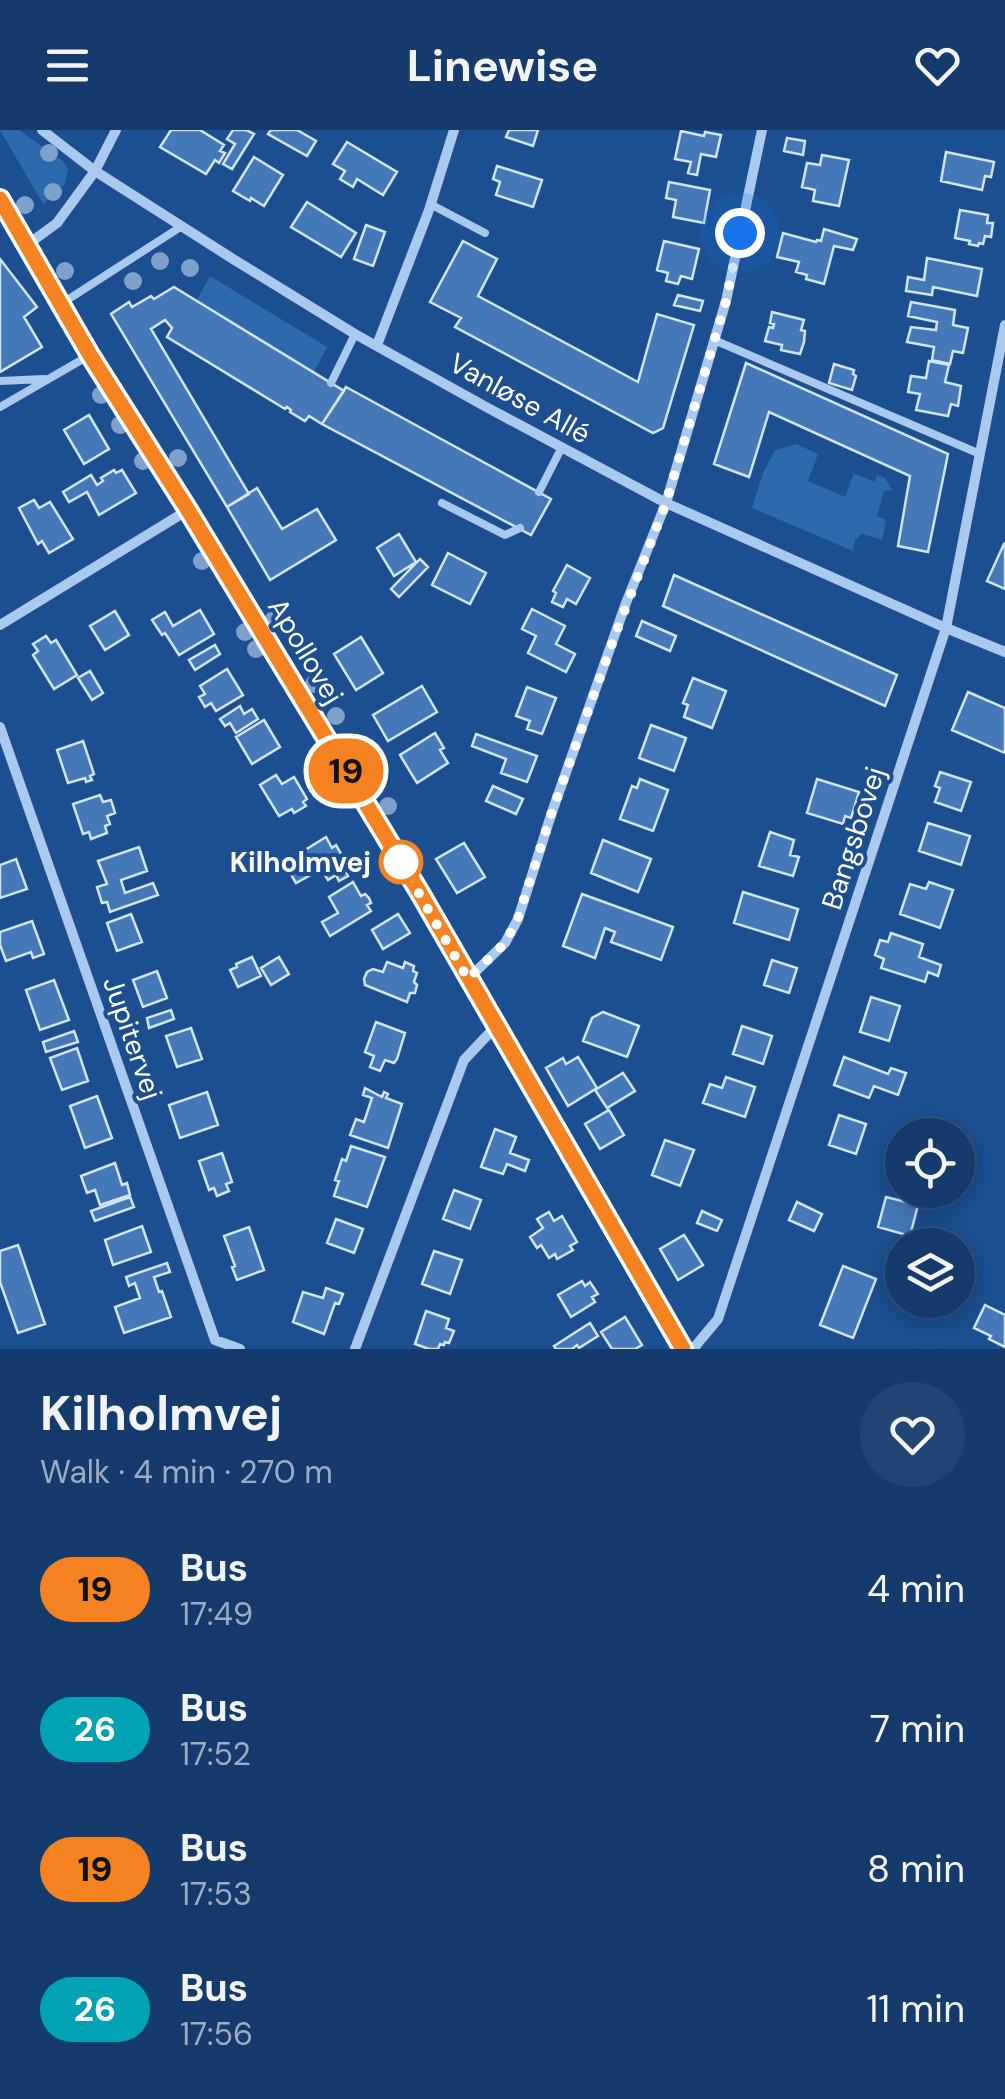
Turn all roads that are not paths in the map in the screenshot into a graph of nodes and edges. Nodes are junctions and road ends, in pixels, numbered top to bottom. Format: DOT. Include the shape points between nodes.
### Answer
graph roads {
  1 [pos="42,130"];
  2 [pos="116,130"];
  3 [pos="454,130"];
  4 [pos="762,130"];
  5 [pos="96,171"];
  6 [pos="0,199"];
  7 [pos="430,204"];
  8 [pos="182,226"];
  9 [pos="485,233"];
  10 [pos="27,244"];
  11 [pos="60,304"];
  12 [pos="1005,325"];
  13 [pos="355,334"];
  14 [pos="714,340"];
  15 [pos="377,345"];
  16 [pos="90,355"];
  17 [pos="49,379"];
  18 [pos="0,381"];
  19 [pos="332,383"];
  20 [pos="0,407"];
  21 [pos="562,447"];
  22 [pos="980,454"];
  23 [pos="539,492"];
  24 [pos="442,503"];
  25 [pos="666,503"];
  26 [pos="188,510"];
  27 [pos="520,528"];
  28 [pos="0,625"];
  29 [pos="946,628"];
  30 [pos="1005,652"];
  31 [pos="0,727"];
  32 [pos="468,979"];
  33 [pos="496,1026"];
  34 [pos="240,1349"];
  35 [pos="356,1349"];
  36 [pos="683,1349"];
  37 [pos="693,1349"];
  1 -- 5 [label="street, Vanløse Allé"];
  2 -- 5 [label="street"];
  3 -- 7 [label="street"];
  4 -- 14 [label="street"];
  5 -- 8 [label="street, Vanløse Allé"];
  5 -- 10 [label="street" via="57,224"];
  6 -- 10 [label="street, Apollovej"];
  7 -- 9 [label="lane"];
  7 -- 15 [label="street"];
  8 -- 11 [label="lane"];
  8 -- 13 [label="street, Vanløse Allé"];
  10 -- 11 [label="street, Apollovej"];
  11 -- 16 [label="street, Apollovej"];
  12 -- 22 [label="street, Bangsbovej"];
  13 -- 15 [label="street, Vanløse Allé"];
  13 -- 19 [label="lane"];
  14 -- 22 [label="lane"];
  14 -- 25 [label="street"];
  15 -- 21 [label="street, Vanløse Allé"];
  16 -- 17 [label="lane"];
  16 -- 26 [label="street, Apollovej"];
  17 -- 18 [label="lane"];
  17 -- 20 [label="lane"];
  21 -- 23 [label="lane"];
  21 -- 25 [label="street, Vanløse Allé"];
  22 -- 29 [label="street, Bangsbovej"];
  24 -- 27 [label="lane" via="505,535"];
  25 -- 29 [label="street, Vanløse Allé"];
  25 -- 32 [label="street" via="518,918 505,943"];
  26 -- 28 [label="street"];
  26 -- 32 [label="street, Apollovej"];
  29 -- 30 [label="street, Vanløse Allé"];
  29 -- 37 [label="street, Bangsbovej" via="718,1319"];
  31 -- 34 [label="street, Jupitervej" via="216,1340"];
  32 -- 33 [label="street, Apollovej"];
  33 -- 35 [label="street" via="464,1060"];
  33 -- 36 [label="street, Apollovej"];
}
